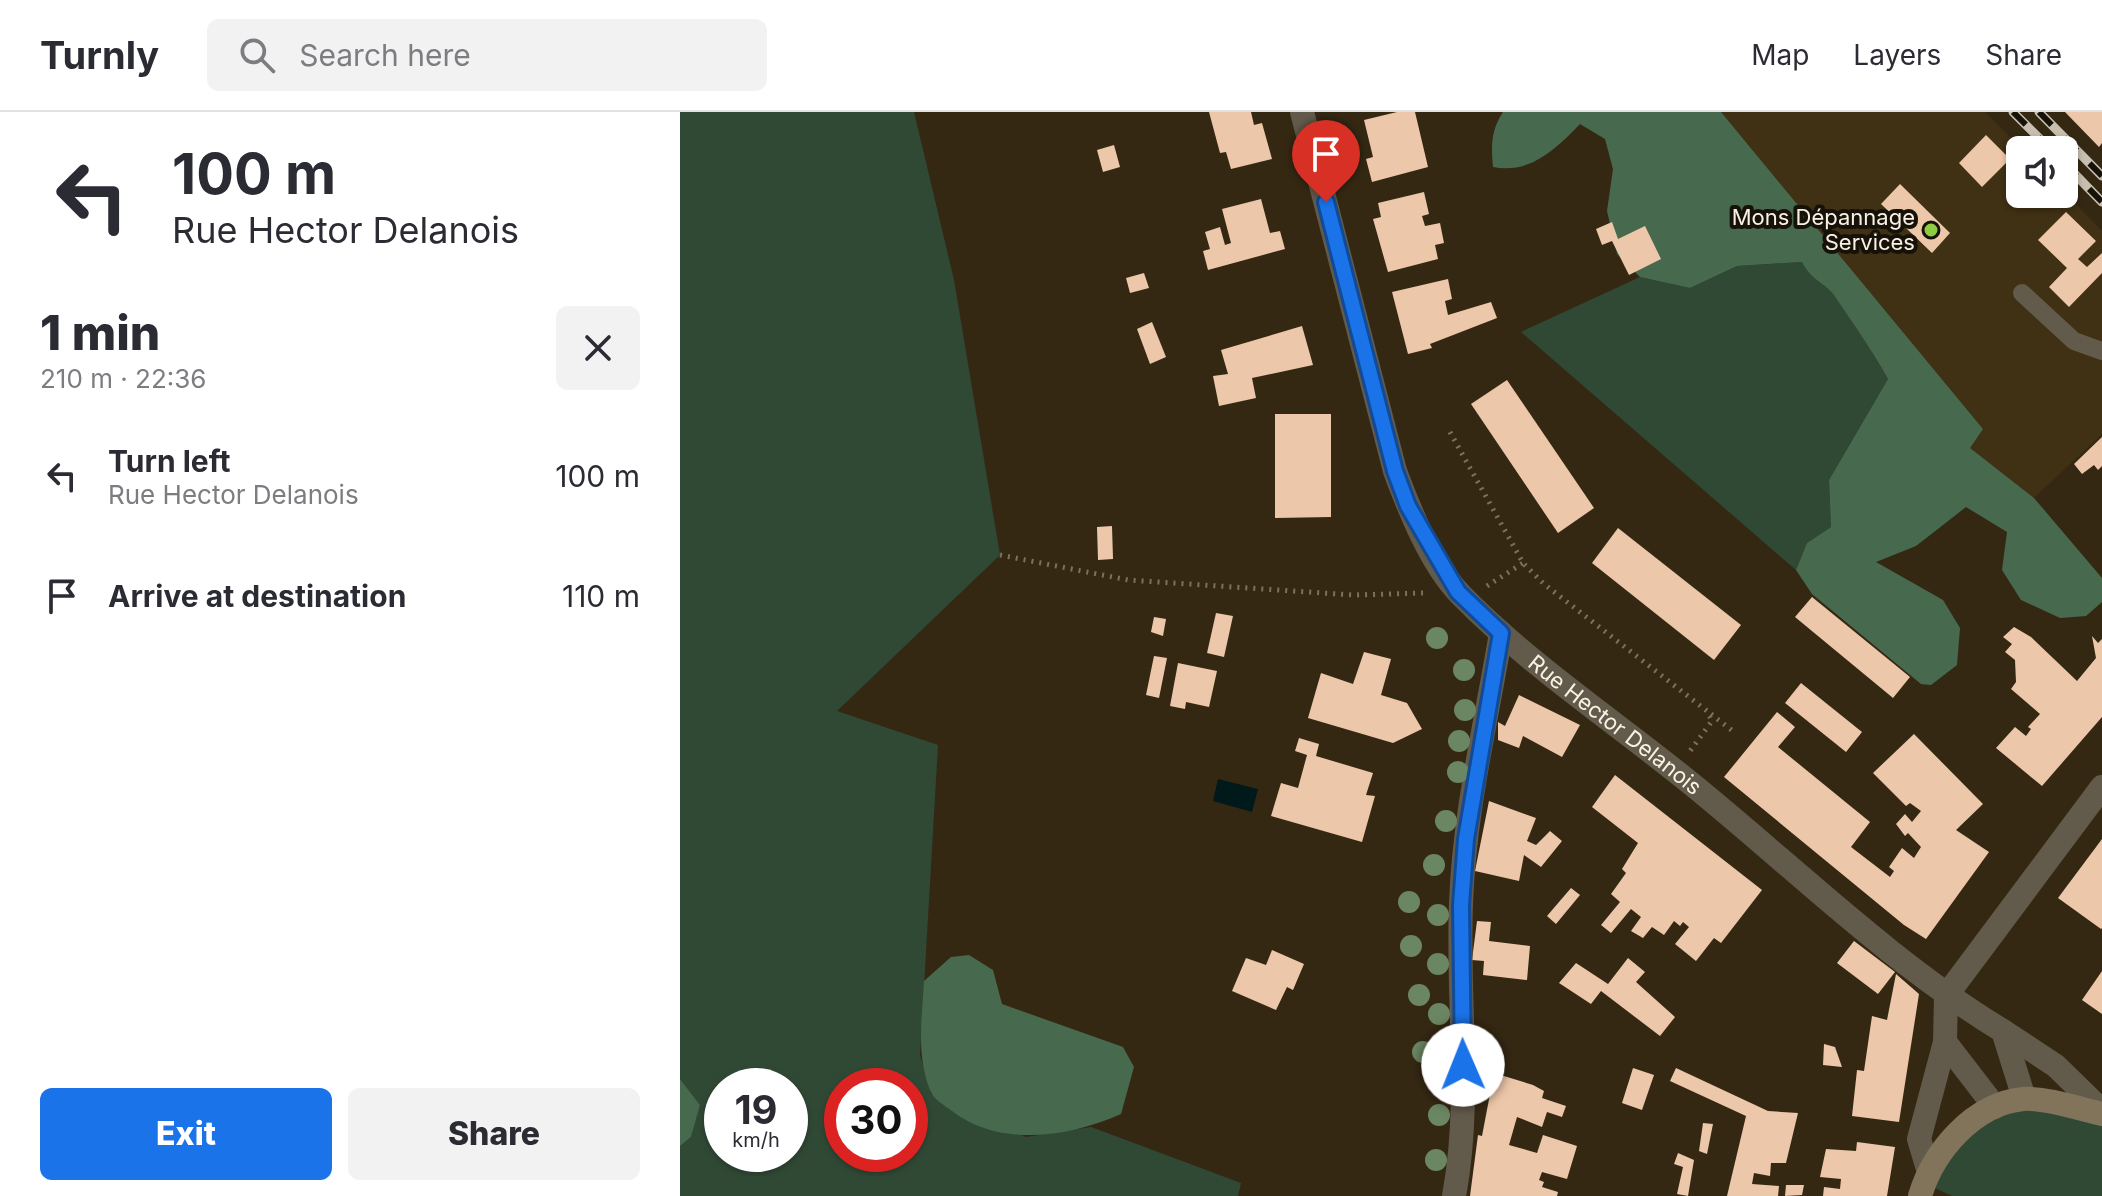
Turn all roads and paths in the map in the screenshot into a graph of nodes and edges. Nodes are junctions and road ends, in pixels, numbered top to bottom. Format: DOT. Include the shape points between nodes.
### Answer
graph roads {
  1 [pos="1302,112"];
  2 [pos="2022,293"];
  3 [pos="2102,351"];
  4 [pos="1450,432"];
  5 [pos="1000,555"];
  6 [pos="1523,563"];
  7 [pos="1462,596"];
  8 [pos="1501,633"];
  9 [pos="1707,711"];
  10 [pos="1734,732"];
  11 [pos="1674,770"];
  12 [pos="2102,787"];
  13 [pos="1946,996"];
  14 [pos="2003,1031"];
  15 [pos="1945,1042"];
  16 [pos="2024,1098"];
  17 [pos="1995,1107"];
  18 [pos="2102,1112"];
  19 [pos="1928,1169"];
  20 [pos="1454,1196"];
  21 [pos="1920,1196"];
  1 -- 7 [label="street, Rue Hector Delanois" via="1395,471 1408,506"];
  2 -- 3 [label="lane" via="2074,341"];
  4 -- 6 [label="path"];
  5 -- 7 [label="path" via="1128,580 1353,595"];
  6 -- 7 [label="path"];
  6 -- 9 [label="path"];
  7 -- 8 [label="street, Rue Hector Delanois"];
  8 -- 11 [label="street, Rue Hector Delanois"];
  8 -- 20 [label="street" via="1466,839 1461,905 1462,1137"];
  9 -- 10 [label="path"];
  9 -- 11 [label="path" via="1712,721 1707,731"];
  11 -- 13 [label="street, Rue Hector Delanois"];
  12 -- 13 [label="street"];
  13 -- 14 [label="street, Rue Hector Delanois"];
  13 -- 15 [label="street"];
  14 -- 16 [label="street"];
  14 -- 18 [label="street, Rue Hector Delanois" via="2056,1066"];
  15 -- 17 [label="street"];
  15 -- 19 [label="street" via="1919,1139"];
  16 -- 17 [label="main road"];
  16 -- 18 [label="main road"];
  17 -- 19 [label="main road" via="1964,1126"];
  19 -- 21 [label="main road"];
}
